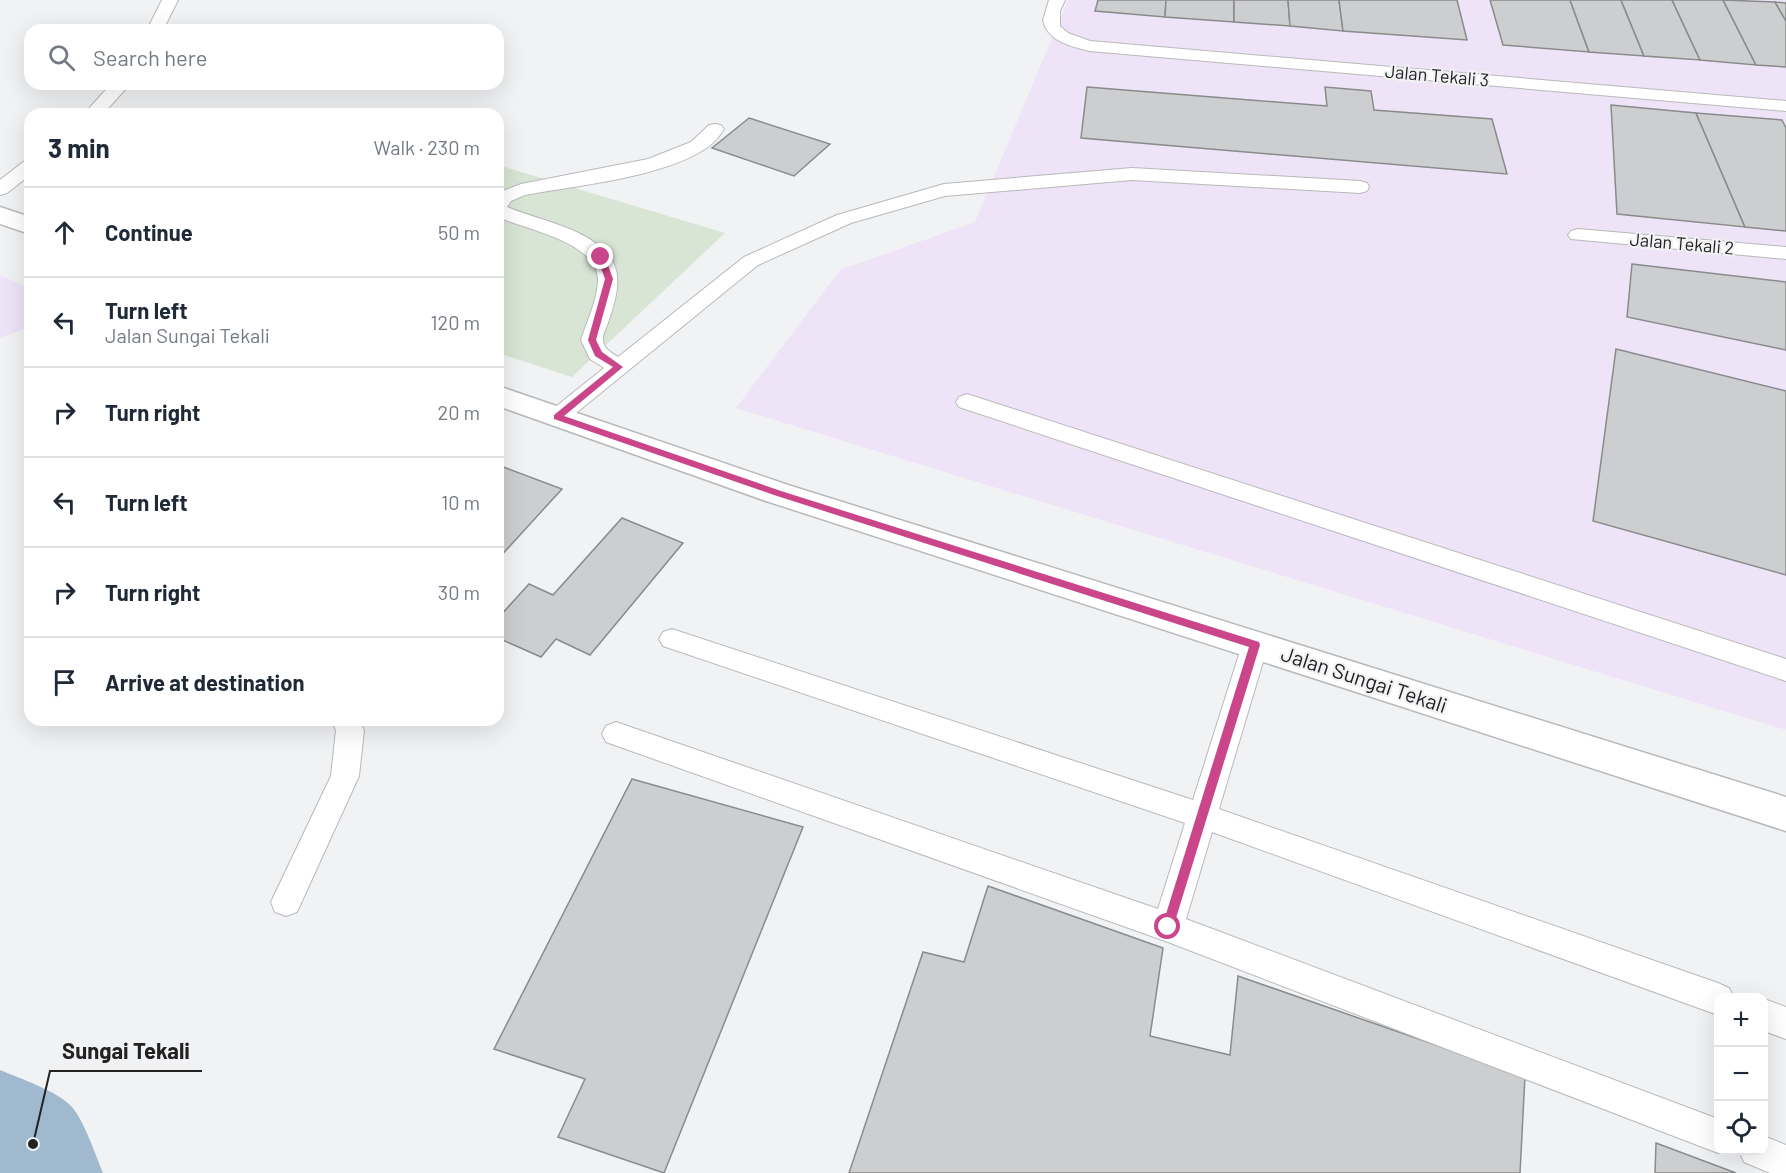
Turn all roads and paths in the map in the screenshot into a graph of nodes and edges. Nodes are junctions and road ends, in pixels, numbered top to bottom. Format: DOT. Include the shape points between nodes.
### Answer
graph roads {
  1 [pos="170,0"];
  2 [pos="1057,0"];
  3 [pos="158,24"];
  4 [pos="115,90"];
  5 [pos="1786,106"];
  6 [pos="99,108"];
  7 [pos="715,129"];
  8 [pos="24,171"];
  9 [pos="1360,188"];
  10 [pos="0,189"];
  11 [pos="504,197"];
  12 [pos="504,213"];
  13 [pos="0,215"];
  14 [pos="24,224"];
  15 [pos="1578,235"];
  16 [pos="1786,253"];
  17 [pos="619,367"];
  18 [pos="504,398"];
  19 [pos="967,402"];
  20 [pos="557,417"];
  21 [pos="672,639"];
  22 [pos="1255,645"];
  23 [pos="1786,670"];
  24 [pos="348,726"];
  25 [pos="616,734"];
  26 [pos="1786,814"];
  27 [pos="1203,816"];
  28 [pos="286,902"];
  29 [pos="1168,927"];
  30 [pos="1714,997"];
  31 [pos="1768,1016"];
  32 [pos="1786,1023"];
  33 [pos="1714,1134"];
  34 [pos="1768,1155"];
  35 [pos="1786,1162"];
  1 -- 3 [label="lane"];
  2 -- 5 [label="lane, Jalan Tekali 3" via="1050,13 1050,25 1070,41 1089,46"];
  4 -- 6 [label="lane"];
  7 -- 11 [label="lane" via="695,148 651,164"];
  8 -- 10 [label="lane"];
  9 -- 17 [label="lane" via="1132,174 944,190 844,219 751,261"];
  12 -- 17 [label="lane" via="562,232 601,257 609,279 592,340 598,354"];
  13 -- 14 [label="street"];
  15 -- 16 [label="lane, Jalan Tekali 2"];
  17 -- 20 [label="lane"];
  18 -- 20 [label="street, Jalan Sungai Tekali"];
  19 -- 23 [label="lane"];
  20 -- 22 [label="street, Jalan Sungai Tekali" via="777,493"];
  21 -- 27 [label="lane"];
  22 -- 26 [label="street, Jalan Sungai Tekali"];
  22 -- 27 [label="lane"];
  24 -- 28 [label="lane" via="345,776"];
  25 -- 29 [label="lane"];
  27 -- 29 [label="lane"];
  27 -- 30 [label="lane"];
  29 -- 33 [label="lane"];
  31 -- 32 [label="lane"];
  34 -- 35 [label="lane"];
}
